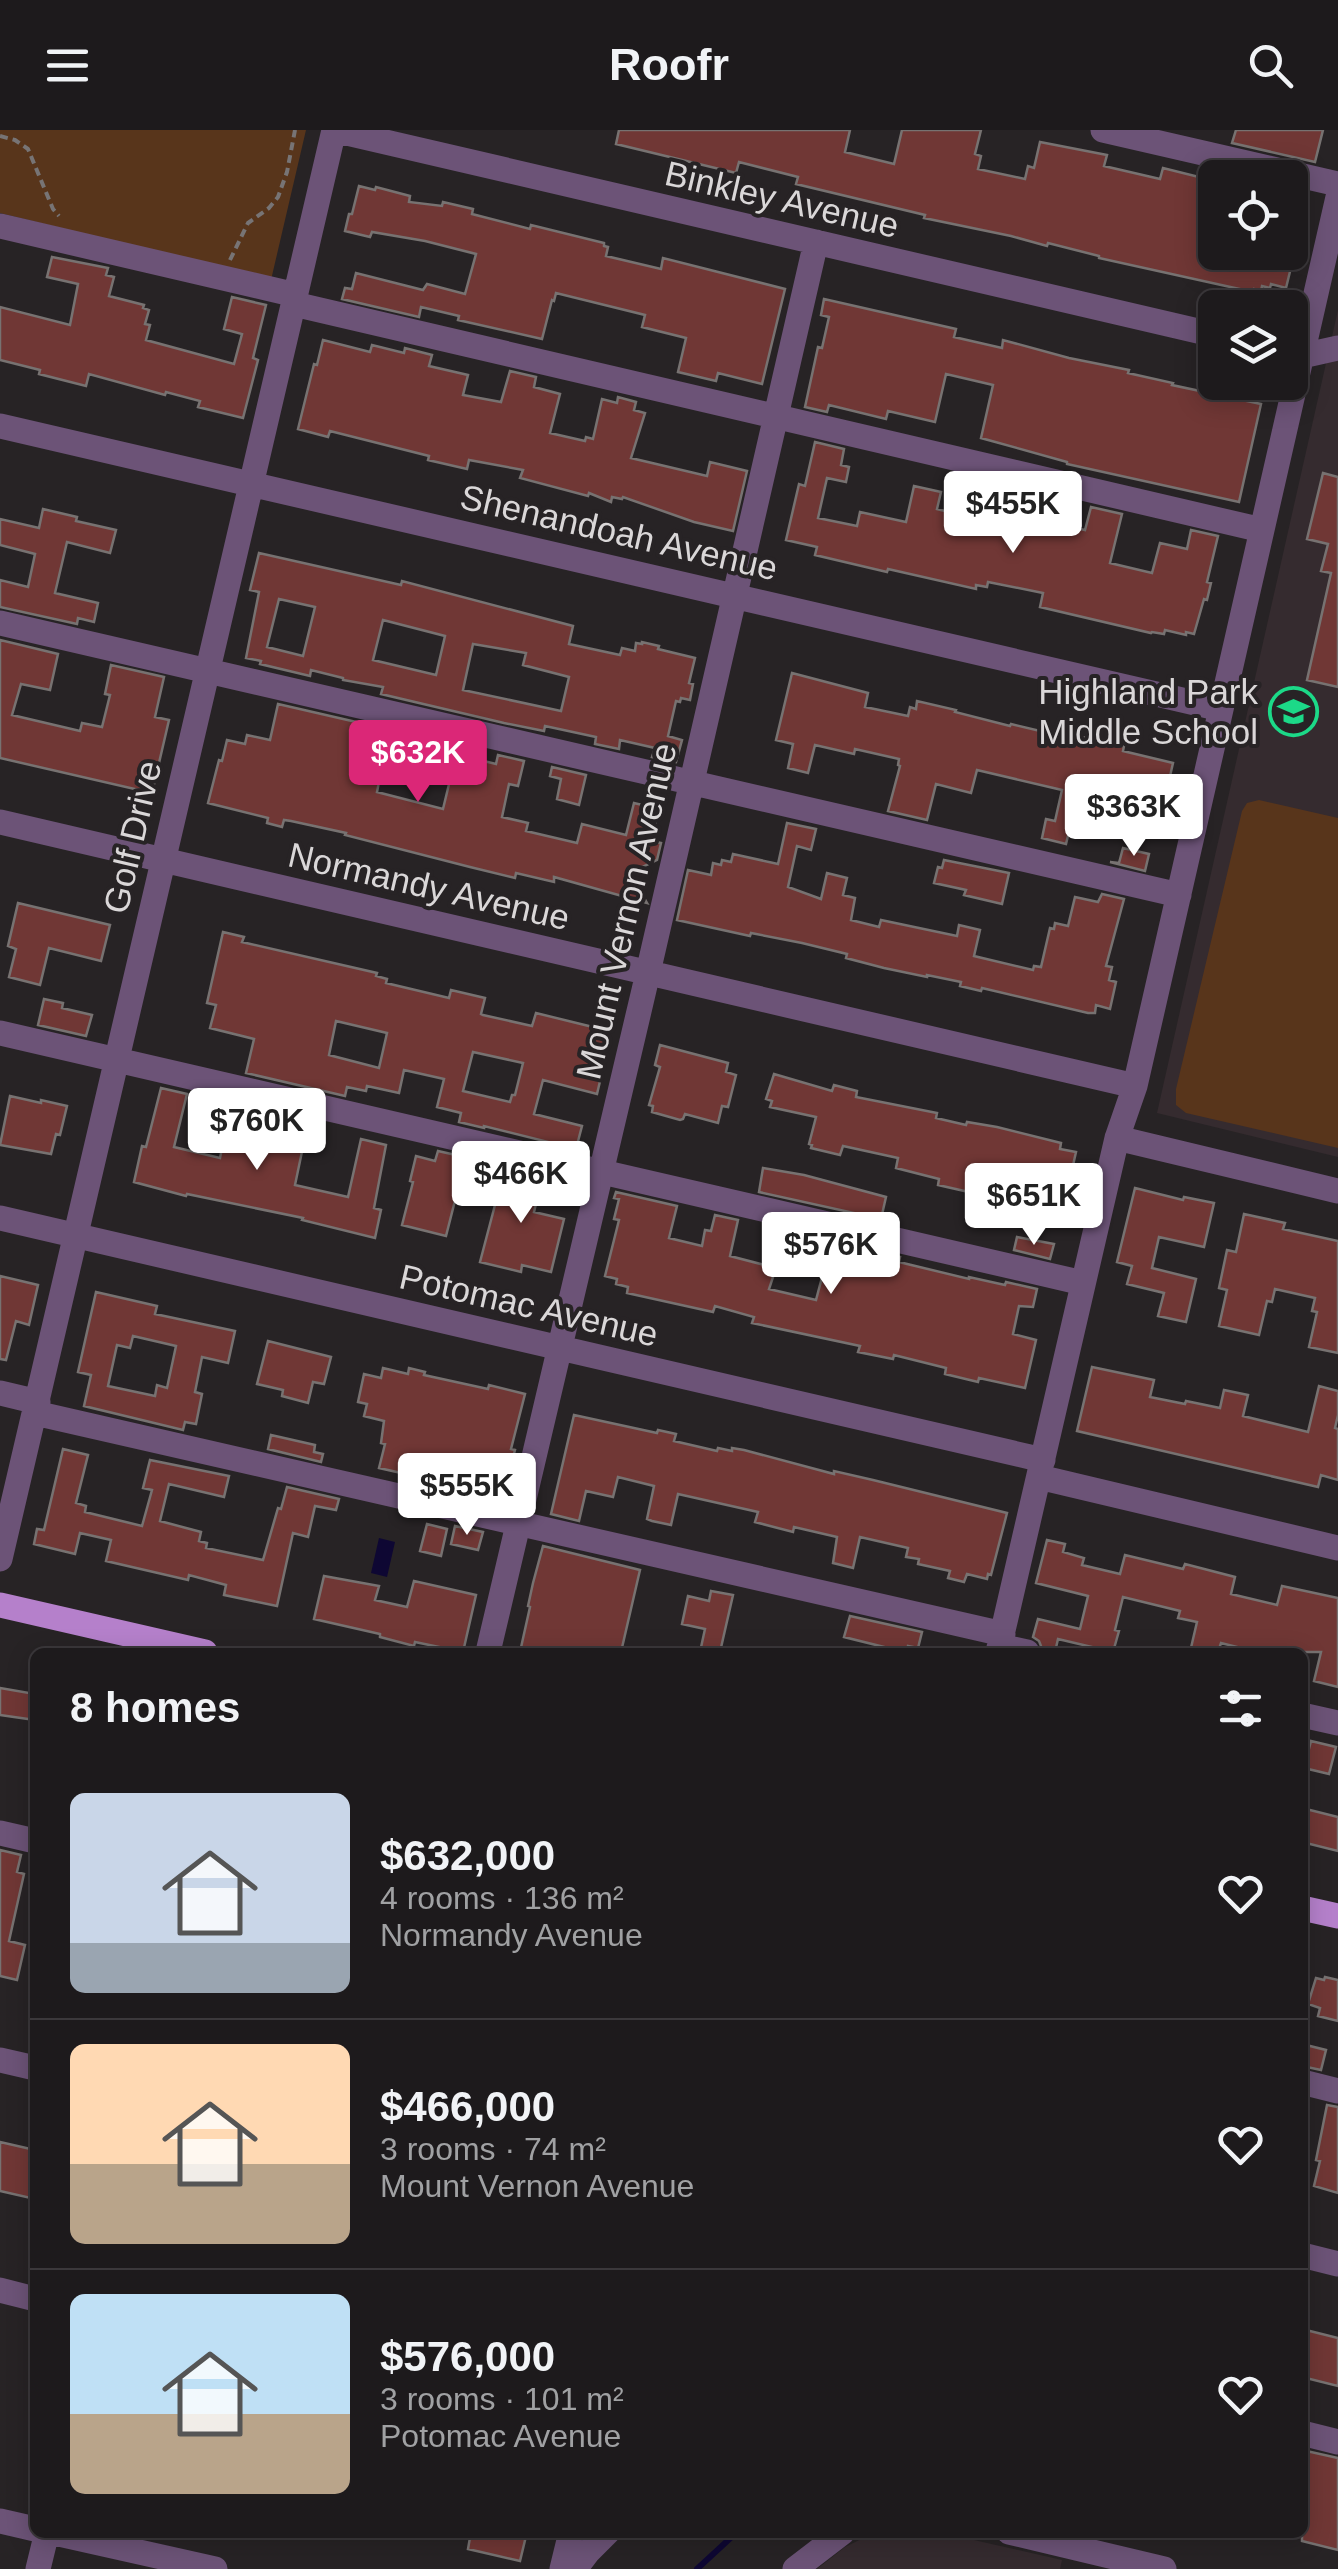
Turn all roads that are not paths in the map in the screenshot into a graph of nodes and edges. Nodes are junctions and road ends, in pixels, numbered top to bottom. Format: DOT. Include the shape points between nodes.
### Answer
graph roads {
  1 [pos="334,130"];
  2 [pos="1103,130"];
  3 [pos="1338,184"];
  4 [pos="1338,197"];
  5 [pos="0,226"];
  6 [pos="816,242"];
  7 [pos="296,299"];
  8 [pos="1308,309"];
  9 [pos="1198,331"];
  10 [pos="1338,348"];
  11 [pos="1308,352"];
  12 [pos="1287,400"];
  13 [pos="776,417"];
  14 [pos="0,426"];
  15 [pos="251,484"];
  16 [pos="1262,530"];
  17 [pos="735,595"];
  18 [pos="0,623"];
  19 [pos="206,670"];
  20 [pos="1221,708"];
  21 [pos="692,782"];
  22 [pos="0,822"];
  23 [pos="164,860"];
  24 [pos="1179,896"];
  25 [pos="648,973"];
  26 [pos="0,1033"];
  27 [pos="117,1060"];
  28 [pos="1135,1086"];
  29 [pos="1117,1138"];
  30 [pos="601,1172"];
  31 [pos="1338,1191"];
  32 [pos="0,1218"];
  33 [pos="76,1236"];
  34 [pos="1083,1283"];
  35 [pos="559,1348"];
  36 [pos="0,1393"];
  37 [pos="36,1407"];
  38 [pos="1041,1468"];
  39 [pos="518,1522"];
  40 [pos="1338,1548"];
  41 [pos="0,1559"];
  42 [pos="0,1605"];
  43 [pos="1000,1644"];
  44 [pos="188,1648"];
  45 [pos="489,1648"];
  46 [pos="1308,1716"];
  47 [pos="1338,1723"];
  48 [pos="0,1833"];
  49 [pos="30,1840"];
  50 [pos="1308,1909"];
  51 [pos="1338,1916"];
  52 [pos="0,2060"];
  53 [pos="30,2067"];
  54 [pos="1308,2083"];
  55 [pos="1338,2090"];
  56 [pos="1308,2257"];
  57 [pos="1338,2264"];
  58 [pos="0,2290"];
  59 [pos="30,2297"];
  60 [pos="1308,2435"];
  61 [pos="1338,2442"];
  62 [pos="0,2521"];
  63 [pos="30,2528"];
  64 [pos="46,2538"];
  65 [pos="75,2538"];
  66 [pos="570,2538"];
  67 [pos="602,2538"];
  68 [pos="835,2538"];
  69 [pos="1033,2538"];
  70 [pos="1079,2550"];
  71 [pos="38,2569"];
  72 [pos="216,2569"];
  73 [pos="562,2569"];
  74 [pos="575,2569"];
  75 [pos="795,2569"];
  76 [pos="1164,2569"];
  1 -- 6 [label="street, Binkley Avenue"];
  1 -- 7 [label="street, Golf Drive"];
  2 -- 3 [label="street"];
  4 -- 8 [label="street"];
  5 -- 7 [label="street"];
  6 -- 9 [label="street, Binkley Avenue"];
  6 -- 13 [label="street, Mount Vernon Avenue"];
  7 -- 13 [label="street"];
  7 -- 15 [label="street, Golf Drive"];
  10 -- 11 [label="street"];
  12 -- 16 [label="street"];
  13 -- 16 [label="street"];
  13 -- 17 [label="street, Mount Vernon Avenue"];
  14 -- 15 [label="street, Shenandoah Avenue"];
  15 -- 17 [label="street, Shenandoah Avenue"];
  15 -- 19 [label="street, Golf Drive"];
  16 -- 20 [label="street"];
  17 -- 20 [label="street, Shenandoah Avenue"];
  17 -- 21 [label="street, Mount Vernon Avenue"];
  18 -- 19 [label="street"];
  19 -- 21 [label="street"];
  19 -- 23 [label="street, Golf Drive"];
  20 -- 24 [label="street"];
  21 -- 24 [label="street"];
  21 -- 25 [label="street, Mount Vernon Avenue"];
  22 -- 23 [label="street, Normandy Avenue"];
  23 -- 25 [label="street, Normandy Avenue"];
  23 -- 27 [label="street, Golf Drive"];
  24 -- 28 [label="street"];
  25 -- 28 [label="street, Normandy Avenue"];
  25 -- 30 [label="street, Mount Vernon Avenue"];
  26 -- 27 [label="street"];
  27 -- 30 [label="street"];
  27 -- 33 [label="street, Golf Drive"];
  28 -- 29 [label="street"];
  29 -- 31 [label="street"];
  29 -- 34 [label="street"];
  30 -- 34 [label="street"];
  30 -- 35 [label="street, Mount Vernon Avenue"];
  32 -- 33 [label="street, Potomac Avenue"];
  33 -- 35 [label="street, Potomac Avenue"];
  33 -- 37 [label="street, Golf Drive"];
  34 -- 38 [label="street"];
  35 -- 38 [label="street, Potomac Avenue"];
  35 -- 39 [label="street, Mount Vernon Avenue"];
  36 -- 37 [label="street"];
  37 -- 39 [label="street"];
  37 -- 41 [label="street, Golf Drive"];
  38 -- 40 [label="street, Potomac Avenue"];
  38 -- 43 [label="street"];
  39 -- 43 [label="street"];
  39 -- 45 [label="street, Mount Vernon Avenue"];
  42 -- 44 [label="main road"];
  46 -- 47 [label="street"];
  48 -- 49 [label="street"];
  50 -- 51 [label="main road"];
  52 -- 53 [label="street"];
  54 -- 55 [label="street"];
  56 -- 57 [label="street"];
  58 -- 59 [label="street"];
  60 -- 61 [label="street"];
  62 -- 63 [label="street"];
  64 -- 71 [label="street"];
  65 -- 72 [label="street"];
  66 -- 73 [label="street"];
  67 -- 74 [label="street"];
  68 -- 75 [label="street"];
  69 -- 70 [label="street"];
  70 -- 76 [label="street"];
}
